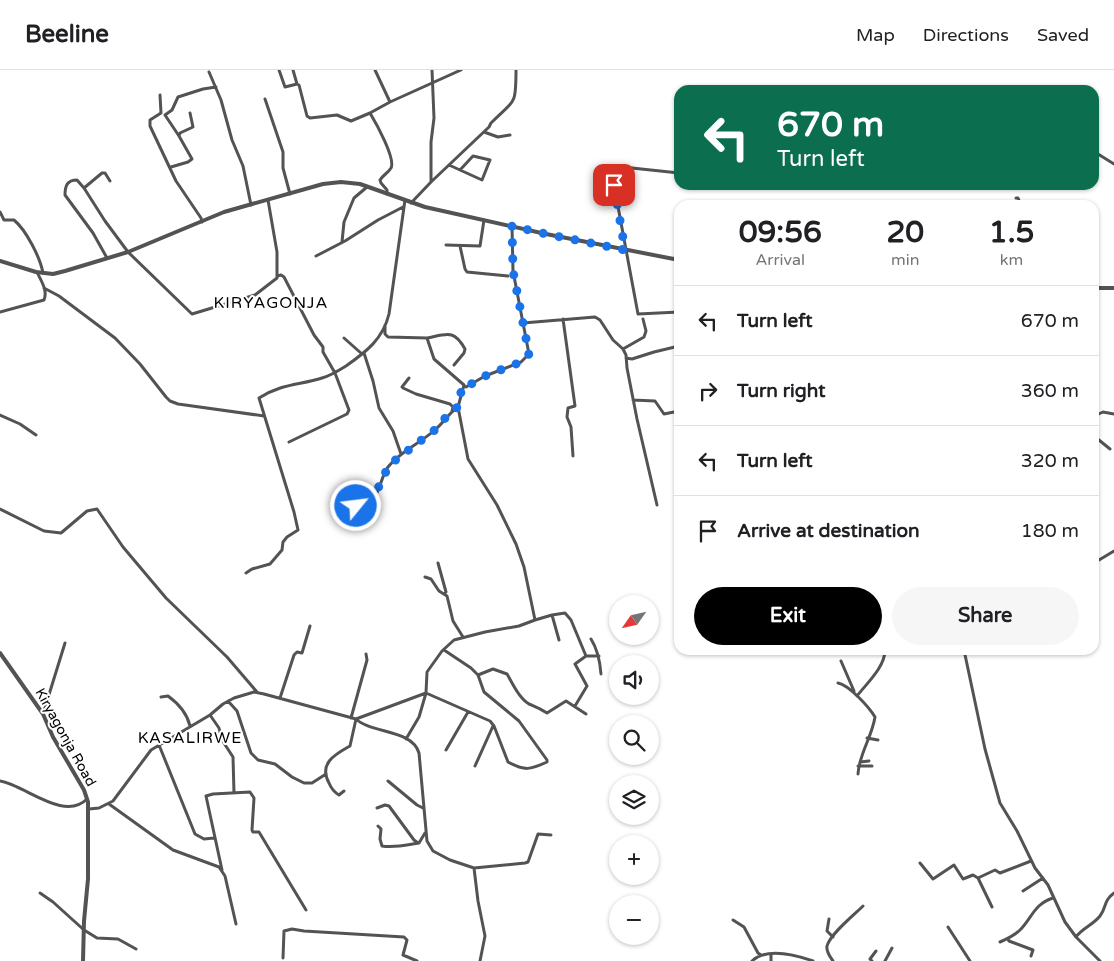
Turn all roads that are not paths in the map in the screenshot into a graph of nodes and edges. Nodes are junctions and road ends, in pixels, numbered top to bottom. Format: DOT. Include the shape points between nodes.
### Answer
graph roads {
  1 [pos="279,70"];
  2 [pos="293,70"];
  3 [pos="375,70"];
  4 [pos="432,70"];
  5 [pos="461,70"];
  6 [pos="516,70"];
  7 [pos="210,72"];
  8 [pos="432,83"];
  9 [pos="297,84"];
  10 [pos="216,87"];
  11 [pos="160,95"];
  12 [pos="265,100"];
  13 [pos="390,102"];
  14 [pos="190,113"];
  15 [pos="370,113"];
  16 [pos="484,132"];
  17 [pos="510,135"];
  18 [pos="179,136"];
  19 [pos="1099,155"];
  20 [pos="1114,164"];
  21 [pos="449,165"];
  22 [pos="171,167"];
  23 [pos="460,170"];
  24 [pos="674,172"];
  25 [pos="110,181"];
  26 [pos="430,182"];
  27 [pos="367,187"];
  28 [pos="84,188"];
  29 [pos="290,194"];
  30 [pos="387,194"];
  31 [pos="1016,198"];
  32 [pos="268,200"];
  33 [pos="405,200"];
  34 [pos="1019,200"];
  35 [pos="412,202"];
  36 [pos="251,205"];
  37 [pos="404,207"];
  38 [pos="0,212"];
  39 [pos="484,220"];
  40 [pos="202,222"];
  41 [pos="512,226"];
  42 [pos="342,242"];
  43 [pos="446,245"];
  44 [pos="460,246"];
  45 [pos="625,250"];
  46 [pos="128,252"];
  47 [pos="316,256"];
  48 [pos="107,258"];
  49 [pos="674,259"];
  50 [pos="0,261"];
  51 [pos="36,272"];
  52 [pos="43,273"];
  53 [pos="277,276"];
  54 [pos="508,276"];
  55 [pos="44,288"];
  56 [pos="1099,288"];
  57 [pos="1114,288"];
  58 [pos="0,312"];
  59 [pos="674,312"];
  60 [pos="563,319"];
  61 [pos="644,319"];
  62 [pos="523,323"];
  63 [pos="385,325"];
  64 [pos="344,338"];
  65 [pos="427,338"];
  66 [pos="674,347"];
  67 [pos="623,349"];
  68 [pos="363,353"];
  69 [pos="626,358"];
  70 [pos="454,364"];
  71 [pos="335,373"];
  72 [pos="409,378"];
  73 [pos="464,386"];
  74 [pos="633,400"];
  75 [pos="458,407"];
  76 [pos="451,411"];
  77 [pos="1099,411"];
  78 [pos="674,412"];
  79 [pos="1103,412"];
  80 [pos="1099,414"];
  81 [pos="1114,414"];
  82 [pos="0,415"];
  83 [pos="264,416"];
  84 [pos="36,436"];
  85 [pos="1099,440"];
  86 [pos="289,442"];
  87 [pos="1110,450"];
  88 [pos="401,454"];
  89 [pos="573,456"];
  90 [pos="339,502"];
  91 [pos="657,505"];
  92 [pos="0,509"];
  93 [pos="1114,551"];
  94 [pos="1099,560"];
  95 [pos="438,563"];
  96 [pos="246,573"];
  97 [pos="425,577"];
  98 [pos="444,594"];
  99 [pos="552,615"];
  100 [pos="535,620"];
  101 [pos="310,626"];
  102 [pos="463,637"];
  103 [pos="591,639"];
  104 [pos="559,640"];
  105 [pos="65,643"];
  106 [pos="444,650"];
  107 [pos="0,653"];
  108 [pos="366,654"];
  109 [pos="885,655"];
  110 [pos="965,655"];
  111 [pos="586,656"];
  112 [pos="599,656"];
  113 [pos="840,661"];
  114 [pos="601,674"];
  115 [pos="478,676"];
  116 [pos="838,683"];
  117 [pos="258,692"];
  118 [pos="854,692"];
  119 [pos="426,693"];
  120 [pos="160,696"];
  121 [pos="857,696"];
  122 [pos="280,698"];
  123 [pos="228,701"];
  124 [pos="575,706"];
  125 [pos="468,712"];
  126 [pos="43,714"];
  127 [pos="586,714"];
  128 [pos="210,715"];
  129 [pos="351,718"];
  130 [pos="356,719"];
  131 [pos="190,726"];
  132 [pos="494,726"];
  133 [pos="867,738"];
  134 [pos="406,739"];
  135 [pos="878,740"];
  136 [pos="159,745"];
  137 [pos="446,750"];
  138 [pos="860,762"];
  139 [pos="869,762"];
  140 [pos="475,766"];
  141 [pos="858,766"];
  142 [pos="872,766"];
  143 [pos="326,774"];
  144 [pos="858,774"];
  145 [pos="388,780"];
  146 [pos="0,781"];
  147 [pos="344,791"];
  148 [pos="234,794"];
  149 [pos="87,799"];
  150 [pos="109,804"];
  151 [pos="377,808"];
  152 [pos="423,808"];
  153 [pos="89,809"];
  154 [pos="378,826"];
  155 [pos="427,831"];
  156 [pos="551,835"];
  157 [pos="214,838"];
  158 [pos="418,843"];
  159 [pos="1031,861"];
  160 [pos="920,863"];
  161 [pos="474,868"];
  162 [pos="222,870"];
  163 [pos="977,878"];
  164 [pos="1043,878"];
  165 [pos="1023,891"];
  166 [pos="40,893"];
  167 [pos="1114,893"];
  168 [pos="1053,898"];
  169 [pos="863,906"];
  170 [pos="992,906"];
  171 [pos="306,910"];
  172 [pos="830,919"];
  173 [pos="733,920"];
  174 [pos="236,924"];
  175 [pos="948,927"];
  176 [pos="84,930"];
  177 [pos="832,937"];
  178 [pos="1076,937"];
  179 [pos="1008,939"];
  180 [pos="1000,942"];
  181 [pos="892,948"];
  182 [pos="136,949"];
  183 [pos="876,951"];
  184 [pos="771,954"];
  185 [pos="761,955"];
  186 [pos="1031,956"];
  187 [pos="800,957"];
  188 [pos="283,958"];
  189 [pos="84,961"];
  190 [pos="417,961"];
  191 [pos="480,961"];
  192 [pos="752,961"];
  193 [pos="771,961"];
  194 [pos="796,961"];
  195 [pos="813,961"];
  196 [pos="832,961"];
  197 [pos="872,961"];
  198 [pos="885,961"];
  199 [pos="970,961"];
  200 [pos="1100,961"];
  1 -- 9 [label="street" via="285,87"];
  2 -- 9 [label="street"];
  3 -- 13 [label="street"];
  4 -- 8 [label="street"];
  5 -- 8 [label="street"];
  6 -- 16 [label="street" via="514,102"];
  7 -- 10 [label="street"];
  8 -- 13 [label="street"];
  8 -- 26 [label="street" via="434,118"];
  9 -- 15 [label="street" via="309,118 337,115 351,121"];
  10 -- 18 [label="street" via="178,97 172,110 165,115"];
  10 -- 36 [label="street" via="243,166"];
  11 -- 22 [label="street" via="161,113 149,123"];
  12 -- 29 [label="street" via="285,157 284,170"];
  13 -- 15 [label="street"];
  14 -- 18 [label="street" via="194,127"];
  15 -- 30 [label="street" via="392,162 380,180"];
  16 -- 17 [label="street" via="498,138"];
  16 -- 21 [label="street"];
  18 -- 22 [label="street" via="192,159"];
  19 -- 20 [label="street"];
  21 -- 23 [label="street"];
  21 -- 26 [label="street"];
  22 -- 40 [label="street"];
  23 -- 23 [label="street" via="482,180 490,160 473,156"];
  24 -- 45 [label="street" via="611,167"];
  25 -- 28 [label="street" via="102,173"];
  26 -- 35 [label="street"];
  27 -- 29 [label="street" via="332,182"];
  27 -- 30 [label="street"];
  27 -- 42 [label="street" via="354,198 344,222"];
  28 -- 46 [label="street"];
  28 -- 48 [label="street" via="77,180 70,180 65,195"];
  29 -- 32 [label="street"];
  30 -- 33 [label="street"];
  31 -- 34 [label="street"];
  32 -- 36 [label="street"];
  32 -- 53 [label="street" via="277,252"];
  33 -- 35 [label="street"];
  33 -- 37 [label="street"];
  35 -- 39 [label="street"];
  36 -- 40 [label="street"];
  37 -- 42 [label="street"];
  37 -- 63 [label="street"];
  38 -- 52 [label="street" via="4,220 14,220 24,232 42,264"];
  39 -- 41 [label="street"];
  39 -- 44 [label="street" via="482,245"];
  40 -- 46 [label="street"];
  41 -- 45 [label="street"];
  41 -- 62 [label="street" via="513,271"];
  42 -- 47 [label="street"];
  43 -- 44 [label="street"];
  44 -- 54 [label="street" via="467,272"];
  45 -- 49 [label="street"];
  45 -- 59 [label="street" via="638,314"];
  46 -- 48 [label="street"];
  46 -- 53 [label="street" via="192,314 257,295"];
  48 -- 52 [label="street" via="53,274"];
  50 -- 51 [label="street"];
  51 -- 52 [label="street"];
  51 -- 55 [label="street"];
  53 -- 71 [label="street" via="284,277"];
  55 -- 58 [label="street" via="44,300"];
  55 -- 83 [label="street" via="115,338 170,400 178,404"];
  56 -- 57 [label="street"];
  60 -- 62 [label="street"];
  60 -- 67 [label="street" via="598,318"];
  60 -- 89 [label="street" via="575,406 568,408 567,417"];
  61 -- 67 [label="street" via="644,337"];
  62 -- 73 [label="street" via="529,354 521,362"];
  63 -- 65 [label="street" via="388,337"];
  63 -- 68 [label="street" via="373,345"];
  64 -- 68 [label="street"];
  65 -- 70 [label="street" via="448,334 456,337 465,349"];
  65 -- 73 [label="street" via="434,360"];
  66 -- 69 [label="street"];
  67 -- 69 [label="street"];
  68 -- 71 [label="street"];
  68 -- 88 [label="street" via="379,408 393,431"];
  69 -- 74 [label="street"];
  71 -- 83 [label="street" via="287,385 261,397"];
  71 -- 86 [label="street" via="348,414"];
  72 -- 76 [label="street" via="403,388 450,404 453,407"];
  73 -- 75 [label="street"];
  74 -- 78 [label="street" via="656,401 664,414"];
  74 -- 91 [label="street"];
  75 -- 76 [label="street"];
  75 -- 100 [label="street" via="468,459 497,505 521,557"];
  76 -- 88 [label="street" via="436,429"];
  77 -- 79 [label="street"];
  79 -- 80 [label="street"];
  79 -- 81 [label="street"];
  82 -- 84 [label="street"];
  83 -- 96 [label="street" via="298,530 284,542 282,550 270,564"];
  85 -- 87 [label="street"];
  88 -- 90 [label="street" via="385,470 372,501 356,506"];
  92 -- 117 [label="street" via="44,531 61,533 87,511 97,509 123,547 170,603 225,655"];
  93 -- 94 [label="street"];
  95 -- 98 [label="street"];
  97 -- 98 [label="street" via="431,579"];
  98 -- 102 [label="street"];
  99 -- 100 [label="street"];
  99 -- 104 [label="street"];
  99 -- 111 [label="street" via="565,613 569,616"];
  100 -- 102 [label="street"];
  101 -- 122 [label="street" via="302,653 294,654"];
  102 -- 106 [label="street" via="454,640"];
  103 -- 112 [label="street"];
  105 -- 126 [label="street"];
  106 -- 115 [label="street"];
  106 -- 119 [label="street" via="427,672"];
  107 -- 126 [label="street, Kiryagonja Road"];
  108 -- 129 [label="street"];
  109 -- 121 [label="street" via="880,667"];
  110 -- 159 [label="street" via="999,799"];
  111 -- 112 [label="street"];
  111 -- 124 [label="street" via="575,664 587,686"];
  112 -- 114 [label="street"];
  113 -- 118 [label="street"];
  115 -- 124 [label="street" via="493,669 507,674 520,696 547,713 566,701"];
  115 -- 132 [label="street" via="484,692 519,721 547,762 530,770 508,762"];
  116 -- 118 [label="street"];
  117 -- 122 [label="street"];
  117 -- 123 [label="street"];
  118 -- 121 [label="street"];
  119 -- 125 [label="street"];
  119 -- 130 [label="street"];
  119 -- 134 [label="street" via="419,716"];
  120 -- 131 [label="street" via="168,696 176,702 186,714"];
  121 -- 133 [label="street" via="875,717"];
  122 -- 129 [label="street"];
  123 -- 128 [label="street"];
  123 -- 143 [label="street" via="237,711 251,754 258,760 275,764 304,783 312,783"];
  124 -- 127 [label="street"];
  125 -- 132 [label="street" via="490,721"];
  125 -- 137 [label="street"];
  126 -- 149 [label="street, Kiryagonja Road"];
  128 -- 131 [label="street"];
  128 -- 148 [label="street" via="234,757"];
  129 -- 130 [label="street"];
  130 -- 134 [label="street"];
  130 -- 143 [label="street" via="350,746 330,759"];
  131 -- 136 [label="street"];
  132 -- 140 [label="street"];
  133 -- 135 [label="street"];
  133 -- 138 [label="street"];
  134 -- 152 [label="street" via="414,743 418,753"];
  136 -- 150 [label="street" via="147,754"];
  136 -- 157 [label="street" via="195,834 204,839"];
  138 -- 139 [label="street"];
  138 -- 141 [label="street"];
  141 -- 142 [label="street"];
  141 -- 144 [label="street"];
  143 -- 147 [label="street" via="336,794"];
  145 -- 152 [label="street"];
  146 -- 149 [label="street" via="54,805 80,805"];
  148 -- 157 [label="street" via="206,796"];
  148 -- 171 [label="street" via="250,792 253,795 252,830 258,832"];
  149 -- 153 [label="street, Kiryagonja Road"];
  150 -- 153 [label="street"];
  150 -- 162 [label="street" via="168,847"];
  151 -- 158 [label="street" via="389,806"];
  152 -- 155 [label="street"];
  153 -- 176 [label="street, Kiryagonja Road"];
  154 -- 158 [label="street" via="382,846"];
  155 -- 158 [label="street"];
  155 -- 161 [label="street" via="428,844 438,854"];
  156 -- 161 [label="street" via="538,834 528,862"];
  157 -- 162 [label="street"];
  159 -- 163 [label="street"];
  159 -- 164 [label="street"];
  160 -- 163 [label="street" via="933,879 954,865 962,879 972,875"];
  161 -- 191 [label="street" via="485,936"];
  162 -- 174 [label="street"];
  163 -- 170 [label="street"];
  164 -- 165 [label="street"];
  164 -- 168 [label="street"];
  166 -- 176 [label="street"];
  167 -- 178 [label="street" via="1107,898 1100,915"];
  168 -- 178 [label="street"];
  168 -- 179 [label="street" via="1035,909 1020,931"];
  169 -- 177 [label="street"];
  172 -- 177 [label="street" via="827,931"];
  173 -- 185 [label="street" via="744,927"];
  175 -- 199 [label="street"];
  176 -- 182 [label="street" via="97,938 120,939"];
  176 -- 189 [label="street, Kiryagonja Road"];
  177 -- 196 [label="street" via="827,949"];
  178 -- 200 [label="street"];
  179 -- 180 [label="street"];
  179 -- 186 [label="street" via="1033,950"];
  181 -- 198 [label="street"];
  183 -- 197 [label="street" via="870,959"];
  184 -- 185 [label="street"];
  184 -- 187 [label="street"];
  184 -- 193 [label="street"];
  185 -- 192 [label="street"];
  187 -- 194 [label="street"];
  187 -- 195 [label="street"];
  188 -- 190 [label="street" via="284,931 292,929 404,936 408,940 403,955"];
}
